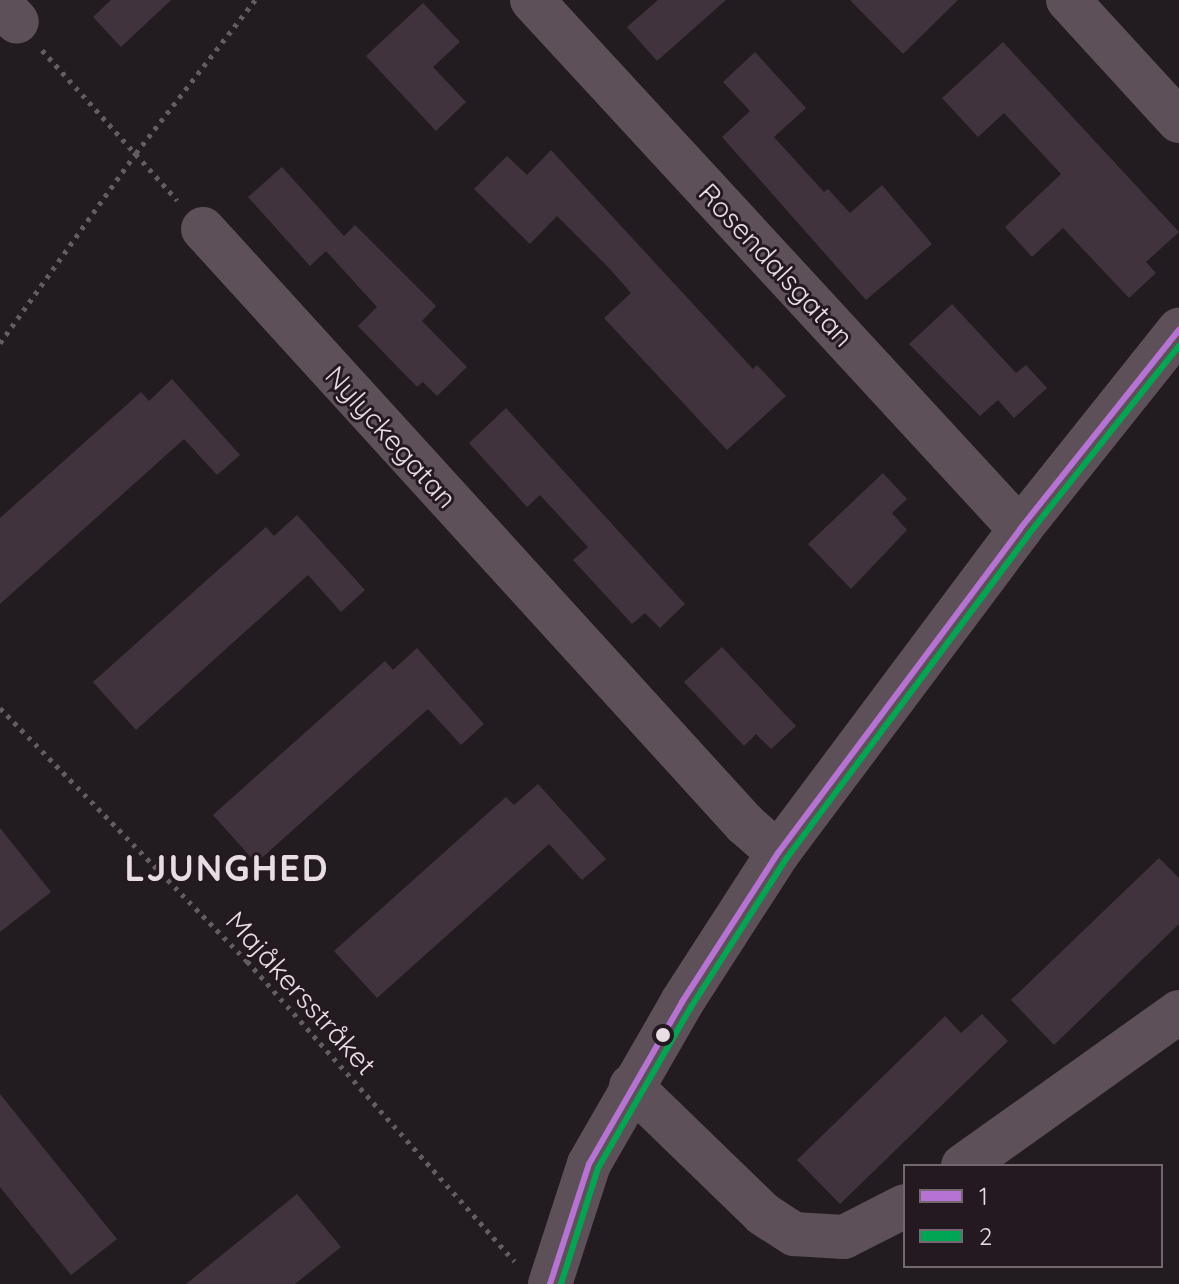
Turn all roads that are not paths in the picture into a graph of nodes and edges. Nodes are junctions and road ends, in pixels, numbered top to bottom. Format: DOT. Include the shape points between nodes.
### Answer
graph roads {
  1 [pos="532,0"];
  2 [pos="1068,0"];
  3 [pos="1179,121"];
  4 [pos="203,229"];
  5 [pos="1179,330"];
  6 [pos="1020,529"];
  7 [pos="778,853"];
  8 [pos="1179,1012"];
  9 [pos="631,1086"];
  10 [pos="966,1164"];
  11 [pos="903,1207"];
  12 [pos="534,1275"];
  1 -- 6 [label="street, Rosendalsgatan"];
  2 -- 3 [label="street"];
  4 -- 7 [label="street, Nylyckegatan" via="734,813"];
  5 -- 6 [label="street"];
  6 -- 7 [label="street"];
  7 -- 9 [label="street"];
  8 -- 10 [label="street"];
  9 -- 11 [label="street" via="763,1214 794,1234 844,1237"];
  9 -- 12 [label="street"];
}
